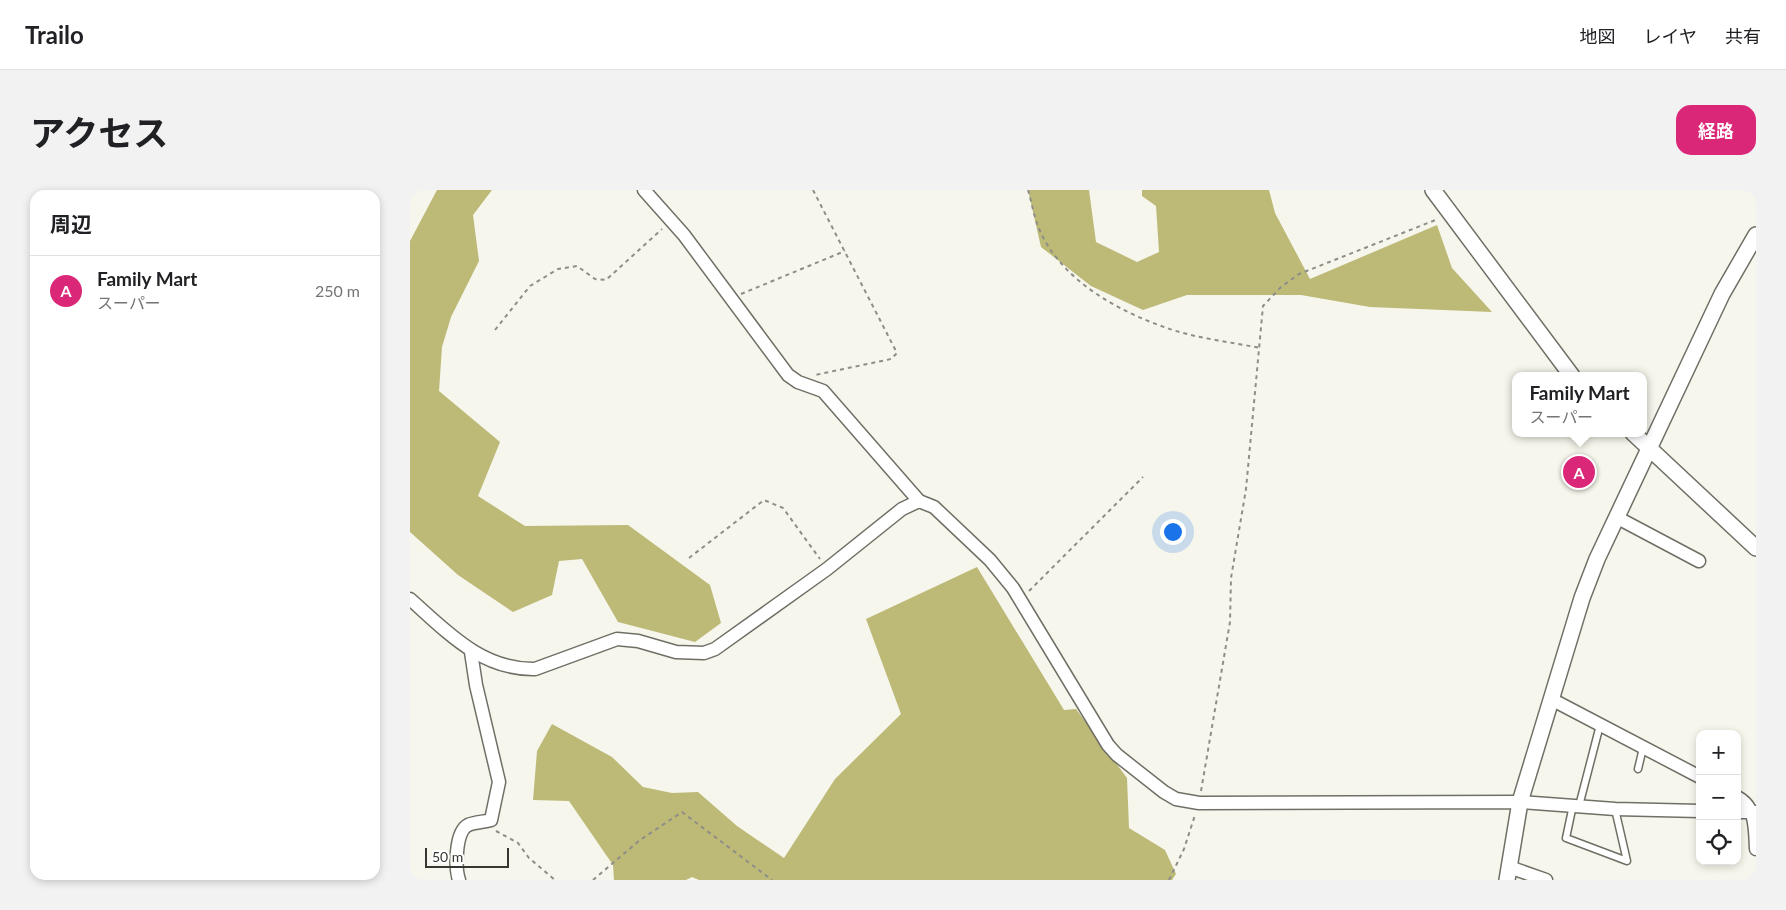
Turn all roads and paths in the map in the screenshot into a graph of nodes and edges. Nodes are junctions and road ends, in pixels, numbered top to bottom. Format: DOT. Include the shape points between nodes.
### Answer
graph roads {
  1 [pos="644,190"];
  2 [pos="813,190"];
  3 [pos="1028,190"];
  4 [pos="1433,190"];
  5 [pos="1452,213"];
  6 [pos="672,220"];
  7 [pos="1756,235"];
  8 [pos="845,251"];
  9 [pos="732,298"];
  10 [pos="495,330"];
  11 [pos="1260,348"];
  12 [pos="1569,372"];
  13 [pos="804,384"];
  14 [pos="1637,437"];
  15 [pos="1649,448"];
  16 [pos="1143,478"];
  17 [pos="918,501"];
  18 [pos="1616,517"];
  19 [pos="1756,548"];
  20 [pos="690,558"];
  21 [pos="1699,561"];
  22 [pos="827,569"];
  23 [pos="410,599"];
  24 [pos="1020,600"];
  25 [pos="471,652"];
  26 [pos="1551,699"];
  27 [pos="1600,725"];
  28 [pos="1643,748"];
  29 [pos="1638,769"];
  30 [pos="1696,775"];
  31 [pos="1741,798"];
  32 [pos="1520,802"];
  33 [pos="1199,803"];
  34 [pos="1576,805"];
  35 [pos="1615,809"];
  36 [pos="1696,811"];
  37 [pos="1741,812"];
  38 [pos="1755,812"];
  39 [pos="491,820"];
  40 [pos="1756,849"];
  41 [pos="1508,874"];
  42 [pos="459,880"];
  43 [pos="555,880"];
  44 [pos="593,880"];
  45 [pos="772,880"];
  46 [pos="1169,880"];
  47 [pos="1546,880"];
  1 -- 6 [label="street"];
  2 -- 8 [label="path"];
  3 -- 11 [label="path" via="1039,230 1058,260 1087,288 1115,305 1168,328"];
  4 -- 5 [label="street"];
  5 -- 11 [label="path" via="1298,274 1263,306"];
  5 -- 12 [label="street"];
  6 -- 9 [label="street"];
  6 -- 10 [label="path" via="606,280 595,280 577,266 558,268 530,286"];
  7 -- 15 [label="street" via="1722,294"];
  8 -- 9 [label="path"];
  8 -- 13 [label="path" via="898,352 891,359 814,375"];
  9 -- 13 [label="street" via="788,375"];
  11 -- 33 [label="path" via="1246,490 1231,578 1230,622"];
  13 -- 17 [label="street" via="823,391"];
  14 -- 15 [label="street"];
  15 -- 18 [label="street"];
  15 -- 19 [label="street"];
  16 -- 24 [label="path"];
  17 -- 22 [label="street" via="902,509"];
  17 -- 24 [label="street" via="934,507 990,560"];
  18 -- 21 [label="street"];
  18 -- 26 [label="street" via="1582,598"];
  20 -- 22 [label="path" via="764,500 783,508"];
  22 -- 25 [label="street" via="727,642 704,653 676,652 638,641 617,639 535,669 521,670"];
  23 -- 25 [label="street"];
  24 -- 33 [label="street" via="1108,746 1164,792 1176,799"];
  25 -- 39 [label="street" via="499,782"];
  26 -- 27 [label="street"];
  26 -- 32 [label="street"];
  27 -- 28 [label="street"];
  27 -- 34 [label="lane"];
  28 -- 29 [label="lane"];
  28 -- 30 [label="street"];
  31 -- 38 [label="street"];
  32 -- 33 [label="street"];
  32 -- 34 [label="street"];
  32 -- 41 [label="street"];
  33 -- 46 [label="path" via="1184,849"];
  34 -- 35 [label="street"];
  34 -- 35 [label="lane" via="1566,838 1627,861"];
  35 -- 36 [label="street"];
  37 -- 38 [label="street"];
  38 -- 40 [label="street"];
  39 -- 42 [label="street" via="467,826 461,833 455,868"];
  39 -- 43 [label="path" via="496,832 518,843 529,858"];
  41 -- 47 [label="street"];
  44 -- 45 [label="path" via="640,840 682,812"];
}
